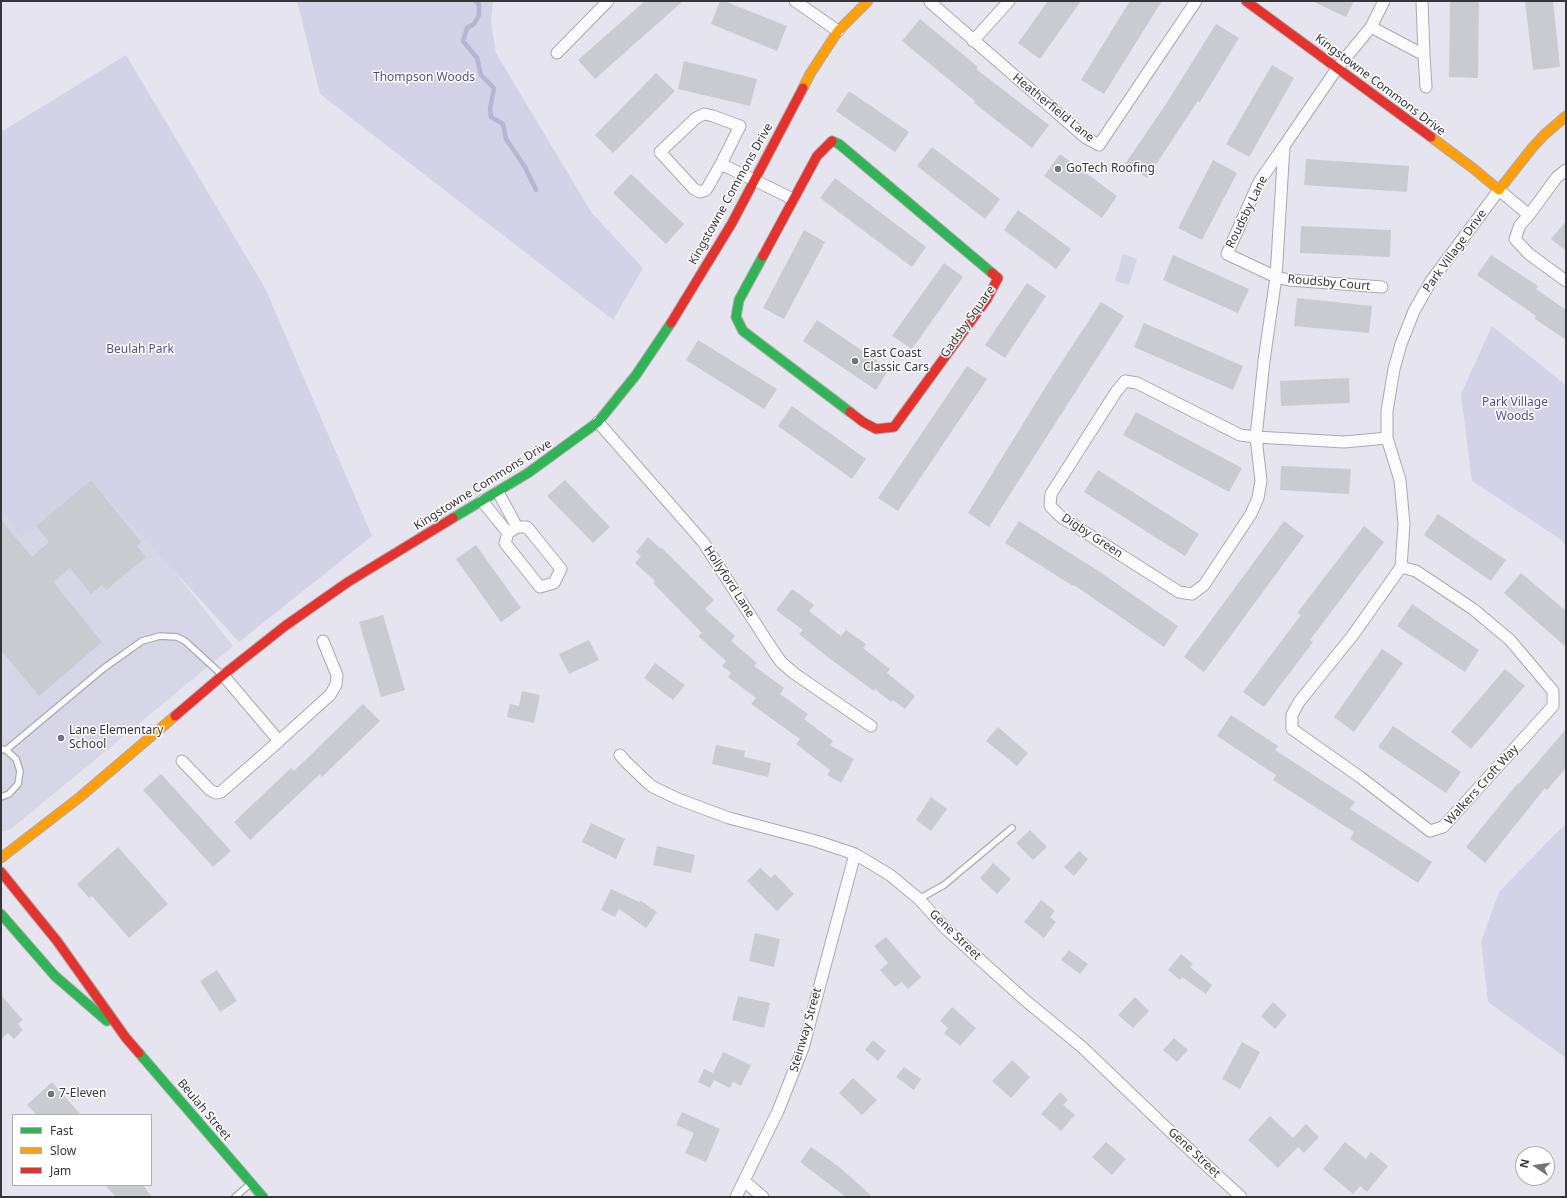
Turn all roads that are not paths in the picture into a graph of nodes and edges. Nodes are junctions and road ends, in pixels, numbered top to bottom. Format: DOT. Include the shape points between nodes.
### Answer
graph roads {
  1 [pos="608,1"];
  2 [pos="795,1"];
  3 [pos="868,1"];
  4 [pos="1009,1"];
  5 [pos="1196,1"];
  6 [pos="1246,1"];
  7 [pos="1384,1"];
  8 [pos="1422,1"];
  9 [pos="930,2"];
  10 [pos="1371,27"];
  11 [pos="838,31"];
  12 [pos="973,41"];
  13 [pos="557,53"];
  14 [pos="1424,55"];
  15 [pos="1338,67"];
  16 [pos="1426,87"];
  17 [pos="1566,116"];
  18 [pos="1284,146"];
  19 [pos="721,164"];
  20 [pos="1566,170"];
  21 [pos="754,180"];
  22 [pos="1499,190"];
  23 [pos="793,199"];
  24 [pos="1529,215"];
  25 [pos="1276,277"];
  26 [pos="1566,282"];
  27 [pos="1382,288"];
  28 [pos="598,422"];
  29 [pos="1256,438"];
  30 [pos="1387,438"];
  31 [pos="498,492"];
  32 [pos="482,501"];
  33 [pos="512,530"];
  34 [pos="1401,567"];
  35 [pos="323,641"];
  36 [pos="223,675"];
  37 [pos="871,726"];
  38 [pos="279,741"];
  39 [pos="4,750"];
  40 [pos="620,755"];
  41 [pos="182,761"];
  42 [pos="1,797"];
  43 [pos="1012,828"];
  44 [pos="855,854"];
  45 [pos="1,858"];
  46 [pos="1,872"];
  47 [pos="919,899"];
  48 [pos="1,914"];
  49 [pos="126,1038"];
  50 [pos="744,1181"];
  51 [pos="251,1183"];
  52 [pos="235,1197"];
  53 [pos="263,1197"];
  54 [pos="736,1197"];
  55 [pos="763,1197"];
  56 [pos="1241,1197"];
  1 -- 13 [label="street"];
  2 -- 11 [label="street"];
  3 -- 11 [label="street, Kingstowne Commons Drive"];
  4 -- 12 [label="street"];
  5 -- 12 [label="street, Heatherfield Lane" via="1100,145 1086,138"];
  6 -- 15 [label="street, Kingstowne Commons Drive"];
  7 -- 10 [label="street, Roudsby Lane"];
  8 -- 14 [label="street"];
  9 -- 12 [label="street, Heatherfield Lane"];
  10 -- 14 [label="street"];
  10 -- 15 [label="street, Roudsby Lane"];
  11 -- 21 [label="street, Kingstowne Commons Drive" via="810,74"];
  14 -- 16 [label="street"];
  15 -- 18 [label="street, Roudsby Lane"];
  15 -- 22 [label="street, Kingstowne Commons Drive"];
  17 -- 22 [label="street, Park Village Drive" via="1532,148"];
  18 -- 25 [label="street, Roudsby Lane"];
  18 -- 25 [label="street, Roudsby Lane" via="1259,182 1227,254"];
  19 -- 19 [label="street" via="740,126 704,114 696,118 660,152 694,189 700,192 706,190"];
  19 -- 21 [label="street"];
  20 -- 24 [label="street" via="1557,177"];
  21 -- 23 [label="street"];
  21 -- 28 [label="street, Kingstowne Commons Drive" via="732,223 675,317 636,375"];
  22 -- 24 [label="street"];
  22 -- 30 [label="street, Park Village Drive" via="1431,281 1414,311 1394,369 1387,411"];
  23 -- 23 [label="street, Gadsby Square" via="739,300 736,317 743,331 863,422 876,429 894,427 987,299 998,278 839,144 832,141 817,156"];
  24 -- 26 [label="street" via="1520,226 1515,239 1528,254"];
  25 -- 27 [label="street, Roudsby Court"];
  25 -- 29 [label="street, Roudsby Lane"];
  28 -- 31 [label="street, Kingstowne Commons Drive"];
  28 -- 37 [label="street, Hollyford Lane" via="703,542 782,662 795,674"];
  29 -- 29 [label="street, Digby Green" via="1261,481 1258,498 1251,514 1204,584 1192,594 1179,592 1061,517 1050,506 1051,494 1125,381 1137,383 1240,435"];
  29 -- 30 [label="street, Digby Green" via="1344,442"];
  30 -- 34 [label="street, Park Village Drive" via="1400,480 1404,524"];
  31 -- 32 [label="street, Kingstowne Commons Drive"];
  31 -- 33 [label="street"];
  32 -- 33 [label="street"];
  32 -- 36 [label="street, Kingstowne Commons Drive" via="348,582 285,626"];
  33 -- 33 [label="street" via="505,543 540,587 554,583 561,569 527,527"];
  34 -- 34 [label="street, Walkers Croft Way" via="1353,635 1299,702 1292,715 1292,729 1430,831 1443,827 1553,706 1553,691 1510,640 1479,614 1416,571"];
  35 -- 38 [label="street" via="337,675 336,685 330,695"];
  36 -- 38 [label="street"];
  36 -- 39 [label="lane" via="177,637 160,636 142,641 104,668"];
  36 -- 45 [label="street, Kingstowne Commons Drive" via="80,797"];
  38 -- 41 [label="street" via="221,792 210,790"];
  39 -- 42 [label="lane" via="16,759 20,771 18,784 9,794"];
  40 -- 44 [label="street, Gene Street" via="648,783 678,799 730,818"];
  43 -- 47 [label="lane" via="944,885"];
  44 -- 47 [label="street, Gene Street" via="890,875"];
  44 -- 50 [label="street, Steinway Street" via="803,1048 778,1110"];
  46 -- 49 [label="street, Beulah Street" via="58,941"];
  47 -- 56 [label="street, Gene Street" via="946,929 1082,1047"];
  48 -- 49 [label="street, Beulah Street" via="55,976"];
  49 -- 51 [label="street, Beulah Street"];
  50 -- 54 [label="street, Steinway Street"];
  50 -- 55 [label="street"];
  51 -- 52 [label="lane"];
  51 -- 53 [label="street, Beulah Street"];
}
